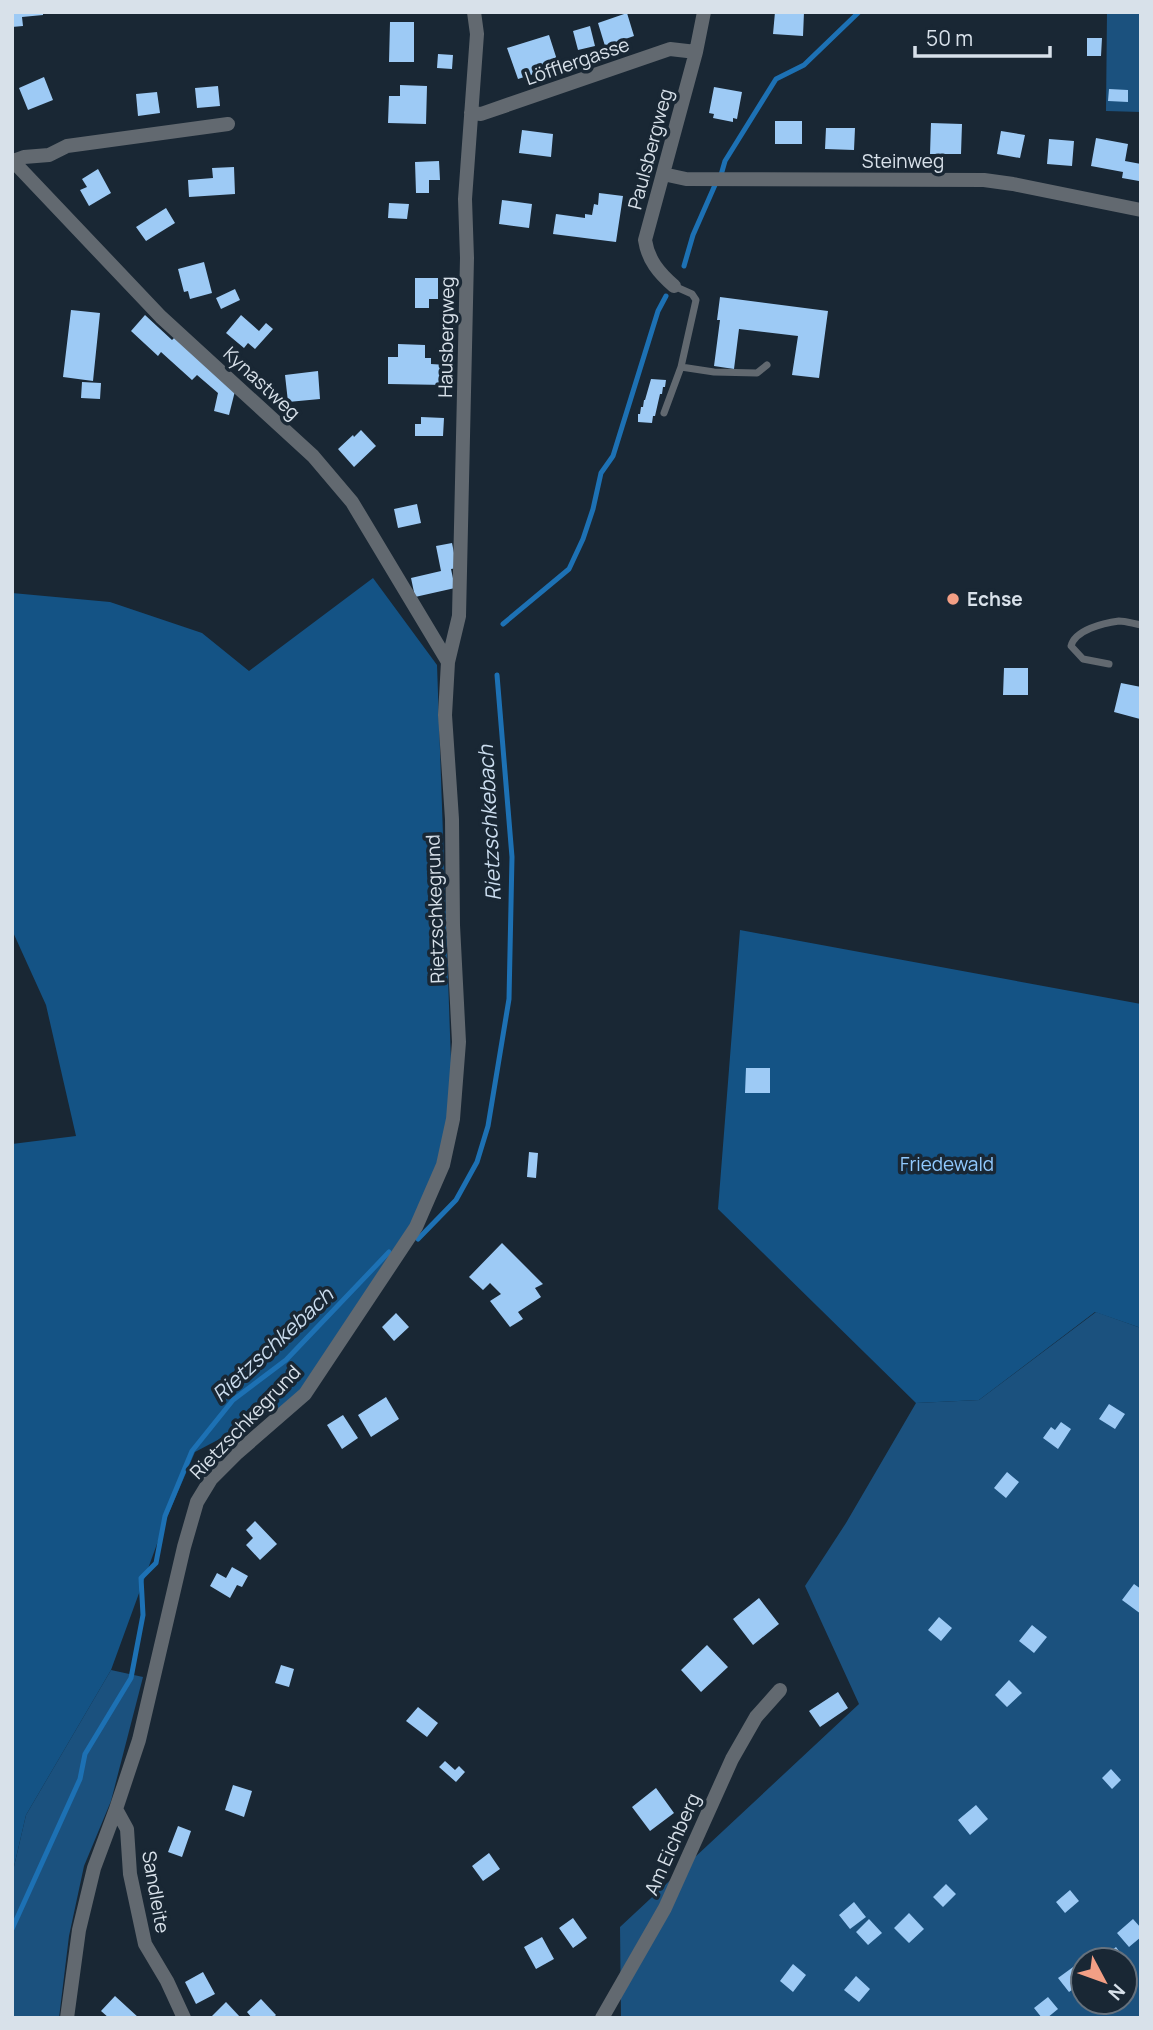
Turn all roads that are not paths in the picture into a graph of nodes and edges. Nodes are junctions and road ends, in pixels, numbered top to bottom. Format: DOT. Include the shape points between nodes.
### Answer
graph roads {
  1 [pos="474,12"];
  2 [pos="704,12"];
  3 [pos="696,52"];
  4 [pos="471,113"];
  5 [pos="228,124"];
  6 [pos="13,160"];
  7 [pos="663,174"];
  8 [pos="1141,210"];
  9 [pos="674,286"];
  10 [pos="767,365"];
  11 [pos="681,367"];
  12 [pos="664,413"];
  13 [pos="1141,625"];
  14 [pos="449,662"];
  15 [pos="1109,664"];
  16 [pos="780,1690"];
  17 [pos="116,1809"];
  18 [pos="67,2018"];
  19 [pos="184,2018"];
  20 [pos="603,2018"];
  1 -- 4 [label="street, Hausbergweg" via="477,34"];
  2 -- 3 [label="street, Paulsbergweg"];
  3 -- 4 [label="street, Löfflergasse" via="670,49 481,114"];
  3 -- 7 [label="street, Paulsbergweg"];
  4 -- 14 [label="street, Hausbergweg" via="465,199 459,616"];
  5 -- 6 [label="street, Kynastweg" via="67,146 49,155"];
  6 -- 14 [label="street, Kynastweg" via="161,317 313,456 352,502"];
  7 -- 8 [label="street, Steinweg" via="686,179 984,180"];
  7 -- 9 [label="street, Paulsbergweg" via="645,240 653,263"];
  9 -- 11 [label="lane" via="696,300"];
  10 -- 11 [label="lane" via="757,373"];
  11 -- 12 [label="lane"];
  13 -- 15 [label="lane" via="1121,621 1093,628 1072,641 1083,659"];
  14 -- 17 [label="street, Rietzschkegrund" via="445,715 459,1042 453,1119 443,1165 416,1227 305,1394 211,1479 197,1502 139,1740"];
  16 -- 20 [label="street, Am Eichberg" via="756,1717 732,1759 665,1908"];
  17 -- 18 [label="street, Rietzschkegrund" via="94,1868 79,1930"];
  17 -- 19 [label="street, Sandleite" via="127,1829 130,1874 145,1944"];
}
